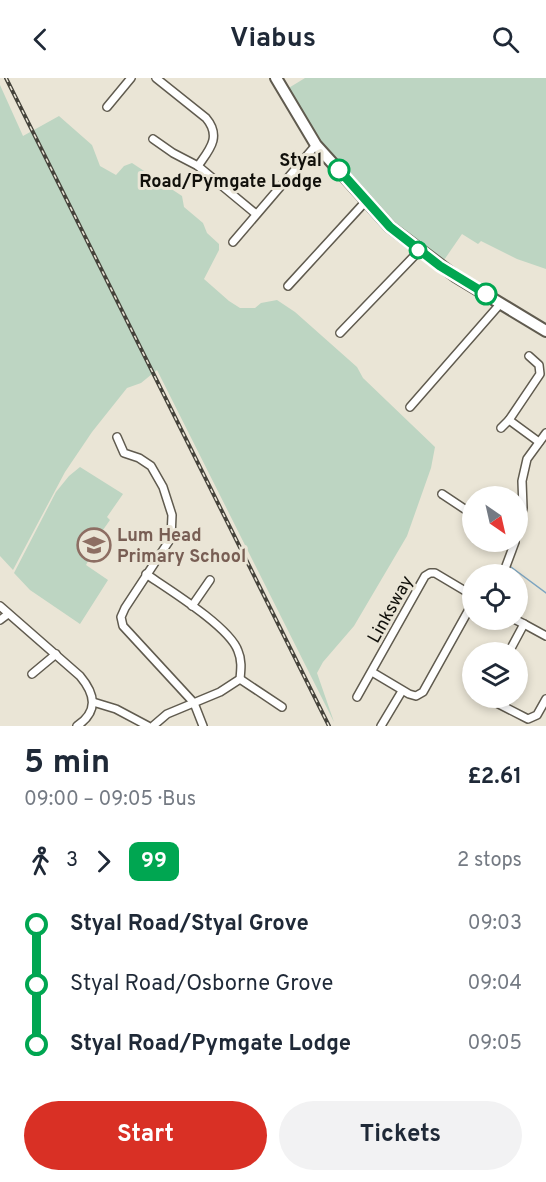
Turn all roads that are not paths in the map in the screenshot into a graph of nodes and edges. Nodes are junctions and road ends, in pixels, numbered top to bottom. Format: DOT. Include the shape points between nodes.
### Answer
graph roads {
  1 [pos="131,78"];
  2 [pos="156,78"];
  3 [pos="276,78"];
  4 [pos="107,107"];
  5 [pos="153,139"];
  6 [pos="316,145"];
  7 [pos="198,166"];
  8 [pos="366,201"];
  9 [pos="256,214"];
  10 [pos="233,242"];
  11 [pos="419,251"];
  12 [pos="288,286"];
  13 [pos="501,303"];
  14 [pos="546,331"];
  15 [pos="340,333"];
  16 [pos="529,356"];
  17 [pos="410,407"];
  18 [pos="509,420"];
  19 [pos="501,428"];
  20 [pos="546,433"];
  21 [pos="117,437"];
  22 [pos="539,442"];
  23 [pos="522,486"];
  24 [pos="442,494"];
  25 [pos="462,507"];
  26 [pos="146,574"];
  27 [pos="210,580"];
  28 [pos="462,589"];
  29 [pos="0,606"];
  30 [pos="192,606"];
  31 [pos="8,614"];
  32 [pos="0,620"];
  33 [pos="462,622"];
  34 [pos="528,626"];
  35 [pos="546,636"];
  36 [pos="56,654"];
  37 [pos="372,672"];
  38 [pos="32,674"];
  39 [pos="240,679"];
  40 [pos="402,691"];
  41 [pos="357,697"];
  42 [pos="546,699"];
  43 [pos="93,702"];
  44 [pos="194,704"];
  45 [pos="282,707"];
  46 [pos="504,708"];
  47 [pos="77,726"];
  48 [pos="148,726"];
  49 [pos="153,726"];
  50 [pos="203,726"];
  51 [pos="381,726"];
  1 -- 4 [label="street"];
  2 -- 7 [label="street" via="212,126 213,145"];
  3 -- 6 [label="main road"];
  5 -- 7 [label="street"];
  6 -- 8 [label="main road"];
  6 -- 9 [label="street"];
  7 -- 9 [label="street"];
  8 -- 11 [label="main road"];
  8 -- 12 [label="street"];
  9 -- 10 [label="street"];
  11 -- 13 [label="main road"];
  11 -- 15 [label="street"];
  13 -- 14 [label="main road"];
  13 -- 17 [label="street"];
  16 -- 18 [label="street" via="542,365 540,374"];
  18 -- 19 [label="street"];
  18 -- 22 [label="street"];
  20 -- 22 [label="street"];
  21 -- 26 [label="street" via="124,453 152,466 172,515 171,538"];
  22 -- 23 [label="street" via="527,459"];
  24 -- 25 [label="street"];
  26 -- 30 [label="street"];
  26 -- 44 [label="street" via="121,617 123,626"];
  27 -- 30 [label="street"];
  28 -- 37 [label="street, Linksway" via="435,573 425,576"];
  29 -- 31 [label="street"];
  30 -- 39 [label="street" via="226,633 238,649"];
  31 -- 32 [label="street"];
  31 -- 36 [label="street"];
  33 -- 40 [label="street" via="423,693 416,696"];
  34 -- 35 [label="street"];
  36 -- 38 [label="street"];
  36 -- 43 [label="street" via="90,688"];
  37 -- 40 [label="street"];
  37 -- 41 [label="street, Linksway"];
  39 -- 44 [label="street"];
  39 -- 45 [label="street"];
  40 -- 51 [label="street"];
  42 -- 46 [label="street" via="537,715 528,719"];
  43 -- 47 [label="street" via="84,721"];
  43 -- 48 [label="street"];
  44 -- 49 [label="street" via="167,714"];
  44 -- 50 [label="street"];
}
